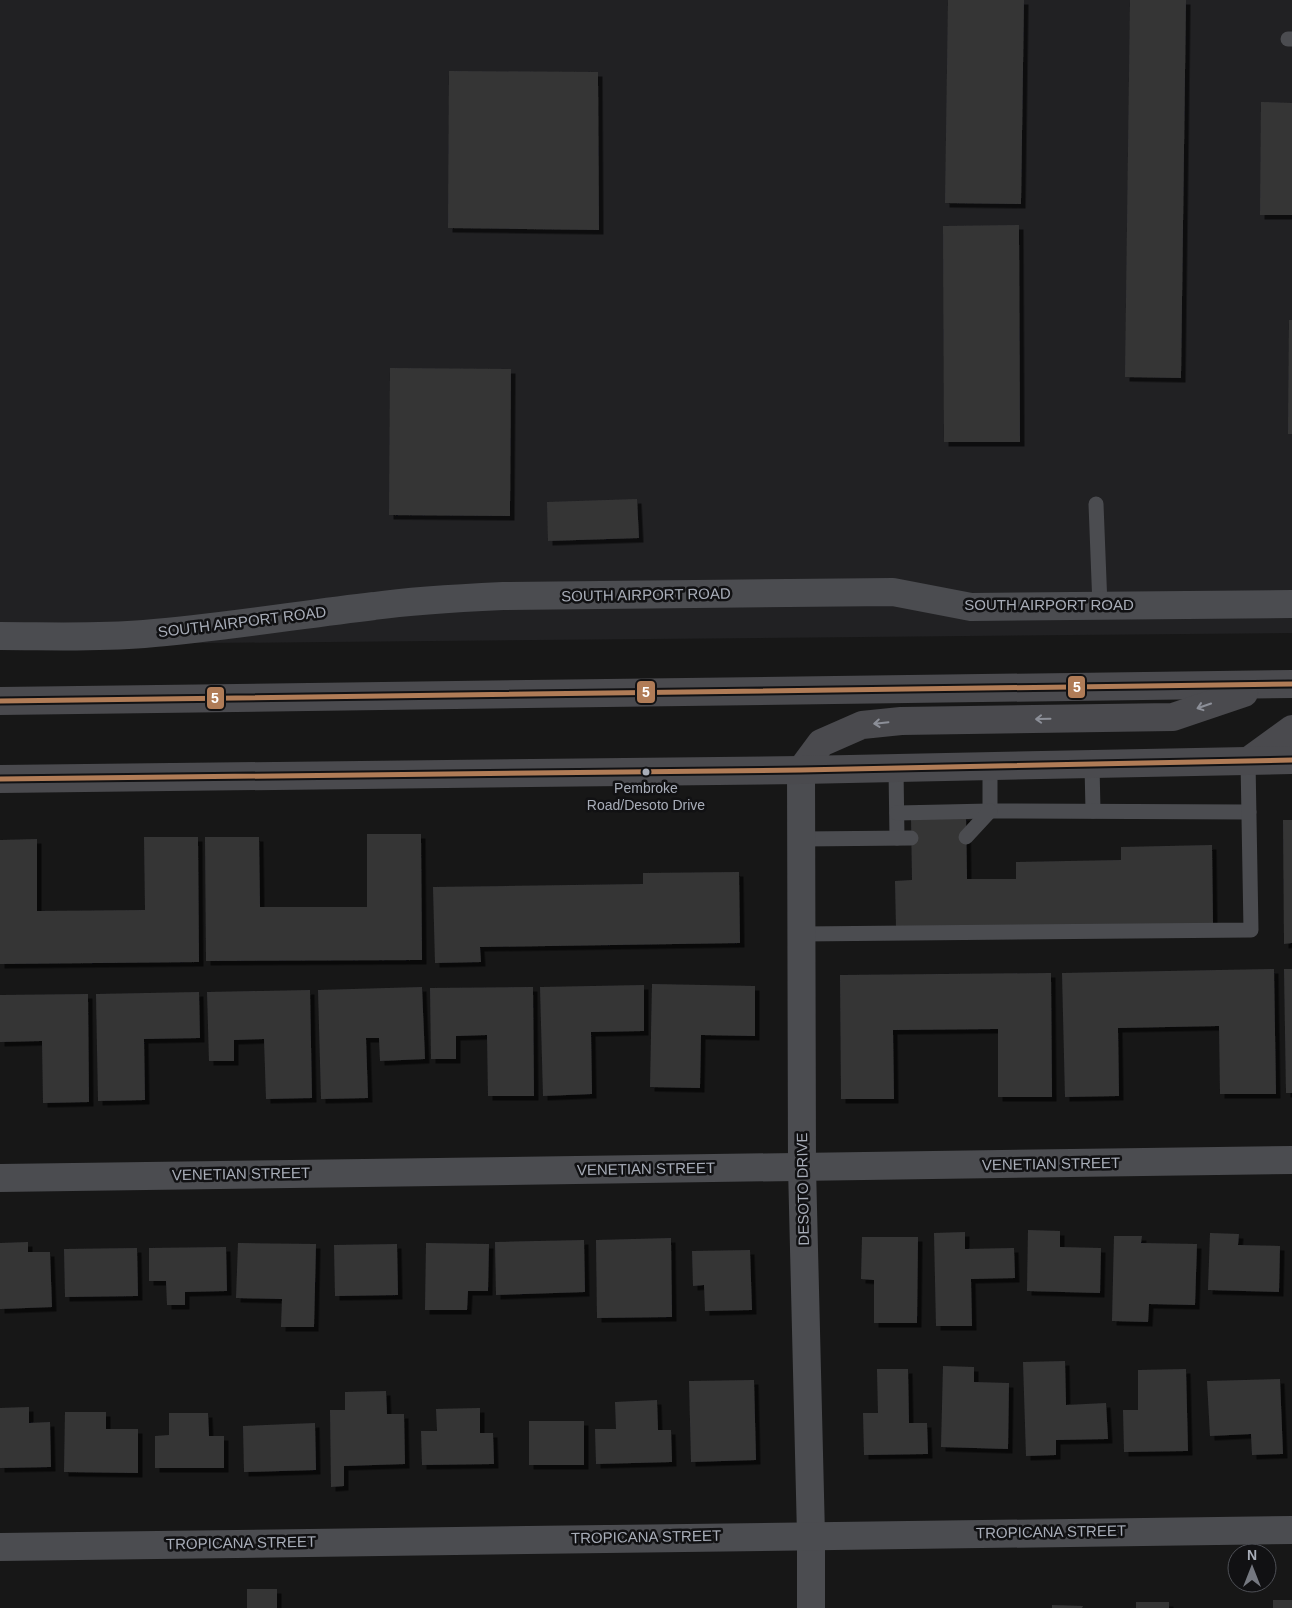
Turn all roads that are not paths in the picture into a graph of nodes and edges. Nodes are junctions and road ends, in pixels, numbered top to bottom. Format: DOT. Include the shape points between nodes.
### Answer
graph roads {
  1 [pos="1096,504"];
  2 [pos="1292,604"];
  3 [pos="1100,606"];
  4 [pos="0,636"];
  5 [pos="1279,685"];
  6 [pos="0,700"];
  7 [pos="1292,729"];
  8 [pos="1292,760"];
  9 [pos="1248,761"];
  10 [pos="1092,765"];
  11 [pos="990,767"];
  12 [pos="896,769"];
  13 [pos="801,770"];
  14 [pos="0,779"];
  15 [pos="990,811"];
  16 [pos="1093,811"];
  17 [pos="897,812"];
  18 [pos="1249,812"];
  19 [pos="966,837"];
  20 [pos="801,840"];
  21 [pos="801,934"];
  22 [pos="1292,1160"];
  23 [pos="802,1167"];
  24 [pos="0,1178"];
  25 [pos="1292,1530"];
  26 [pos="811,1535"];
  27 [pos="0,1547"];
  28 [pos="811,1608"];
  1 -- 3 [label="lane"];
  2 -- 3 [label="street, SOUTH AIRPORT ROAD"];
  3 -- 4 [label="street, SOUTH AIRPORT ROAD" via="972,607 894,592 503,596 376,606 142,635"];
  5 -- 6 [label="main road"];
  5 -- 13 [label="main road, one-way" via="1173,717 901,721 862,725 821,744"];
  7 -- 9 [label="main road"];
  8 -- 9 [label="main road"];
  9 -- 10 [label="main road"];
  9 -- 18 [label="lane"];
  10 -- 11 [label="main road"];
  10 -- 16 [label="lane"];
  11 -- 12 [label="main road"];
  11 -- 15 [label="lane"];
  12 -- 13 [label="main road"];
  12 -- 17 [label="lane"];
  13 -- 14 [label="main road"];
  13 -- 20 [label="street, DESOTO DRIVE"];
  15 -- 16 [label="lane"];
  15 -- 17 [label="lane"];
  15 -- 19 [label="lane"];
  16 -- 18 [label="lane"];
  17 -- 20 [label="lane" via="904,838"];
  18 -- 21 [label="lane" via="1251,930"];
  20 -- 21 [label="street, DESOTO DRIVE"];
  21 -- 23 [label="street, DESOTO DRIVE"];
  22 -- 23 [label="street, VENETIAN STREET"];
  23 -- 24 [label="street, VENETIAN STREET"];
  23 -- 26 [label="street, DESOTO DRIVE"];
  25 -- 26 [label="street, TROPICANA STREET"];
  26 -- 27 [label="street, TROPICANA STREET"];
  26 -- 28 [label="street, DESOTO DRIVE"];
}
